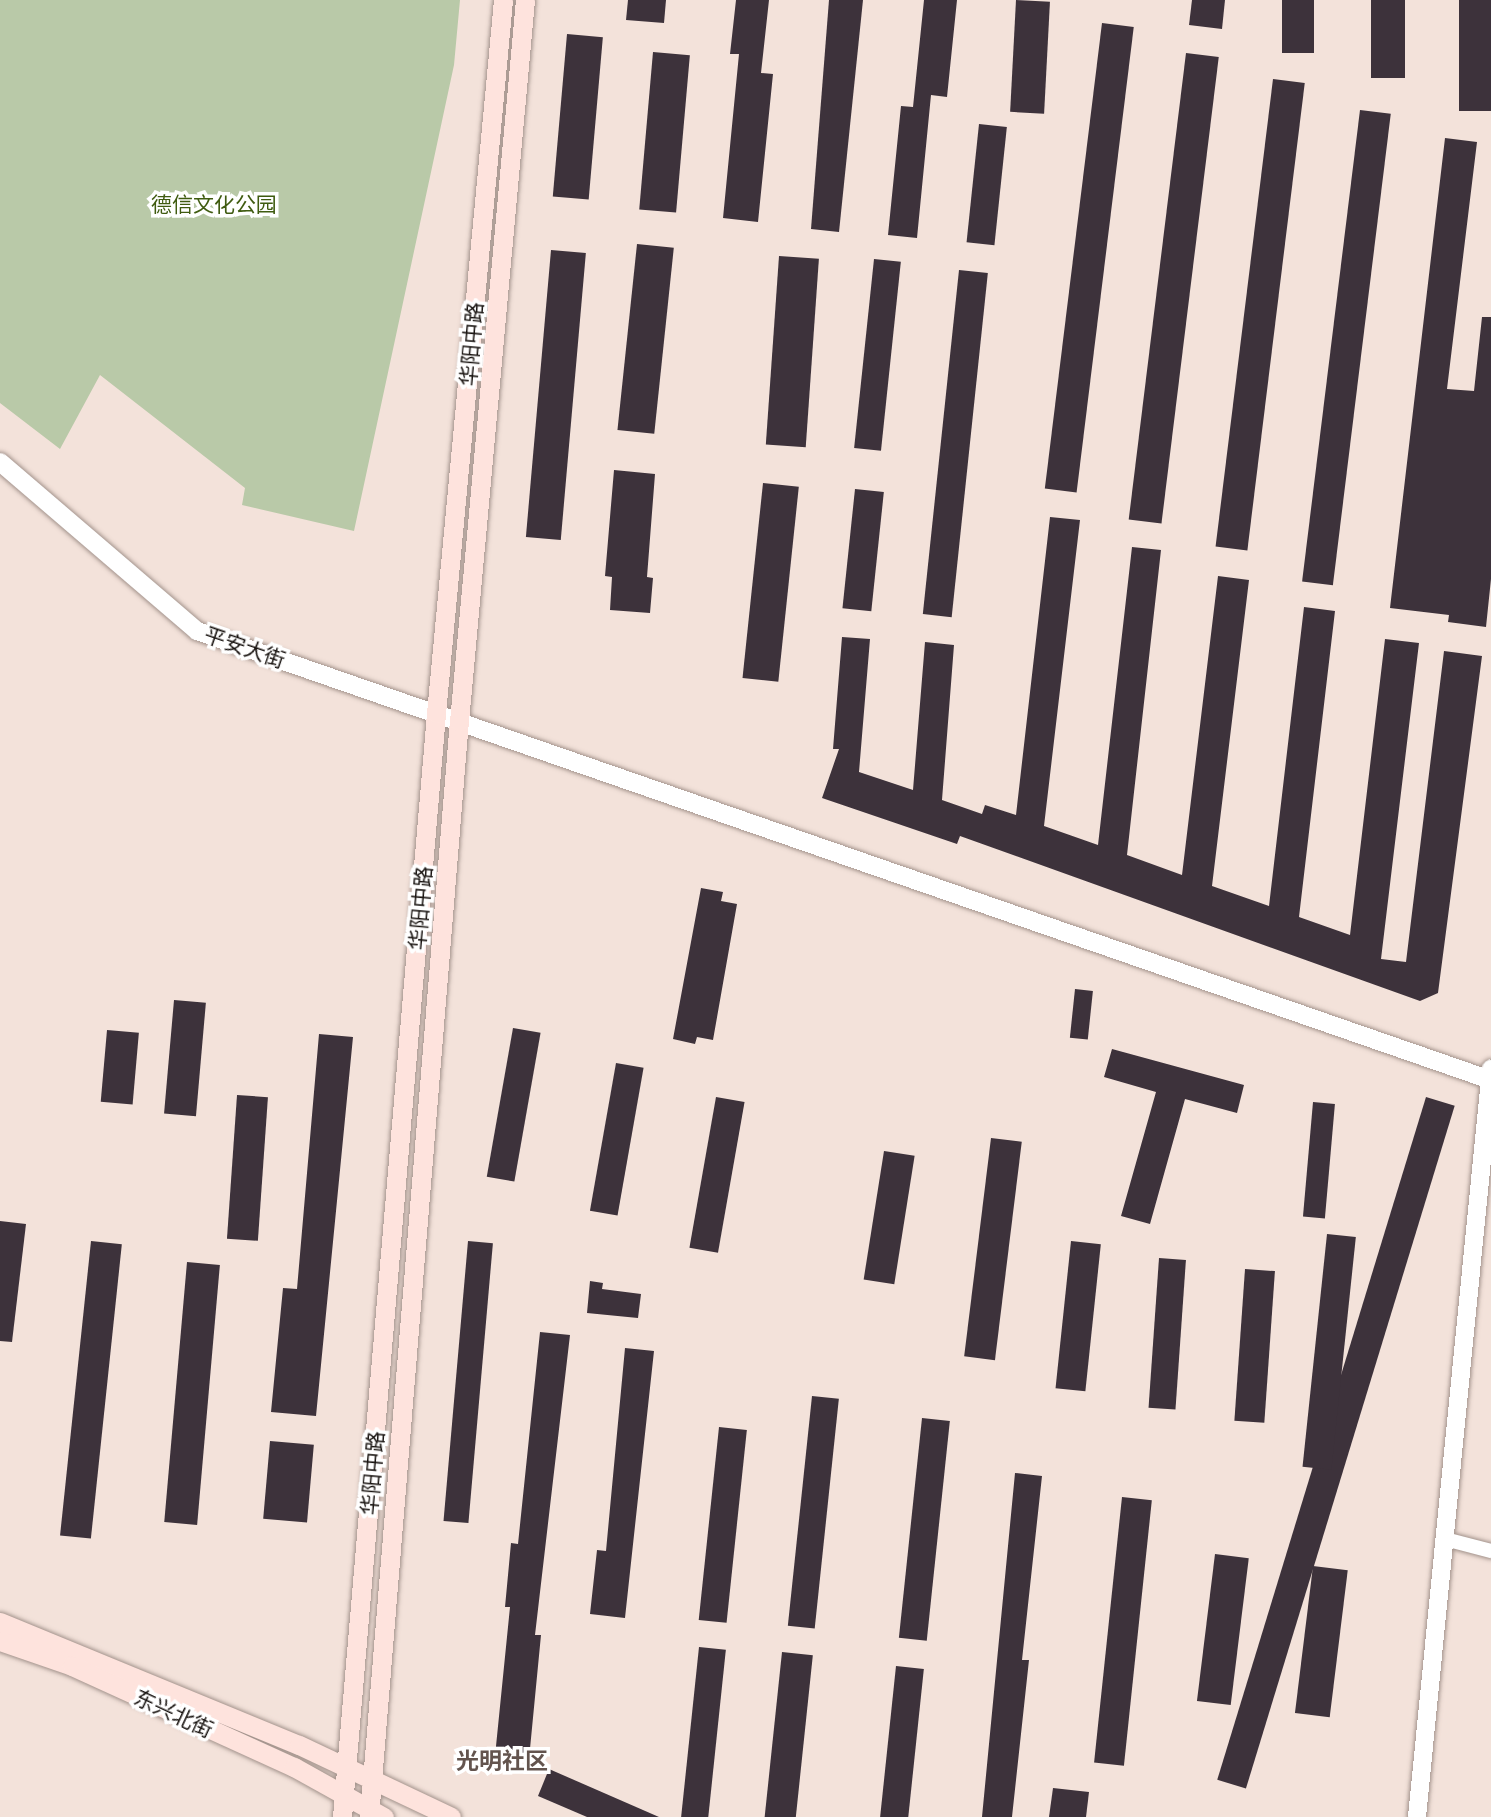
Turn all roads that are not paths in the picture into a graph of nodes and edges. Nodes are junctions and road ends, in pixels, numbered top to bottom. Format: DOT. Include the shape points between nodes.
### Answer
graph roads {
  1 [pos="503,0"];
  2 [pos="525,0"];
  3 [pos="0,462"];
  4 [pos="436,713"];
  5 [pos="459,721"];
  6 [pos="1491,1076"];
  7 [pos="1445,1539"];
  8 [pos="1491,1551"];
  9 [pos="0,1622"];
  10 [pos="0,1641"];
  11 [pos="346,1766"];
  12 [pos="374,1782"];
  13 [pos="344,1795"];
  14 [pos="374,1815"];
  15 [pos="342,1817"];
  16 [pos="451,1817"];
  17 [pos="1417,1817"];
  1 -- 4 [label="main road, 华阳中路"];
  2 -- 5 [label="main road, 华阳中路"];
  3 -- 4 [label="street, 平安大街" via="197,631"];
  4 -- 5 [label="street, 平安大街"];
  4 -- 11 [label="main road, 华阳中路"];
  5 -- 6 [label="street, 平安大街"];
  5 -- 12 [label="main road, 华阳中路"];
  6 -- 7 [label="street"];
  7 -- 8 [label="street"];
  7 -- 17 [label="street"];
  9 -- 11 [label="main road, 东兴北街"];
  10 -- 13 [label="main road, 东兴北街" via="72,1666"];
  11 -- 12 [label="main road, 东兴北街"];
  11 -- 13 [label="main road, 华阳中路"];
  12 -- 14 [label="main road, 华阳中路"];
  12 -- 16 [label="main road"];
  13 -- 14 [label="main road, 东兴北街"];
  13 -- 15 [label="main road, 华阳中路"];
}
